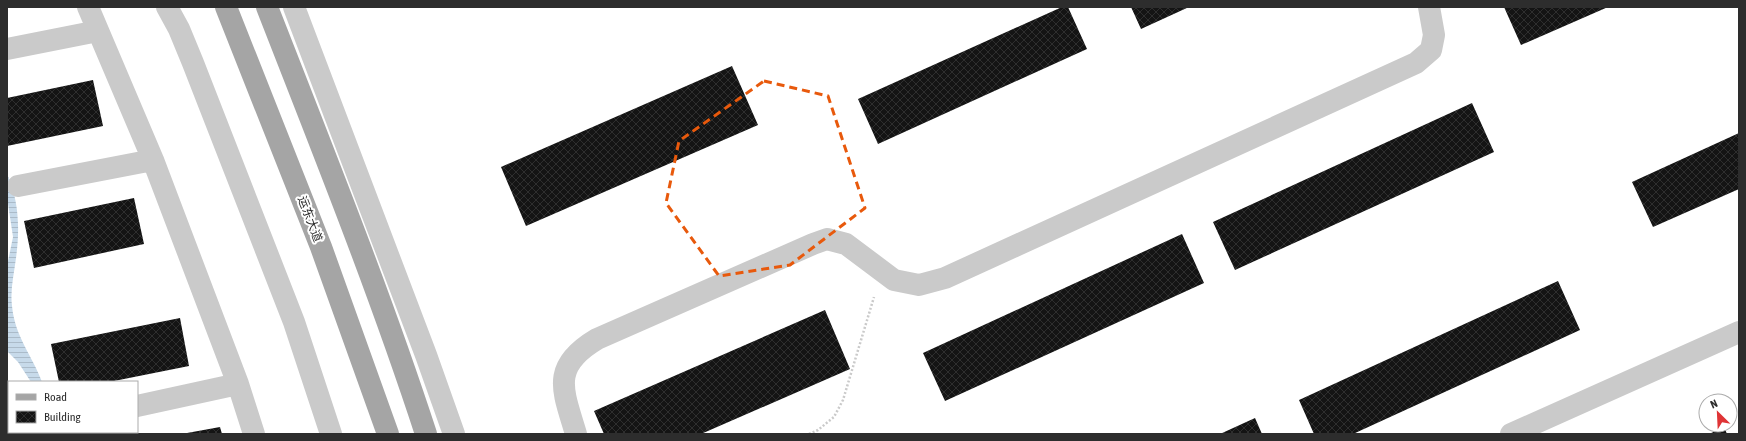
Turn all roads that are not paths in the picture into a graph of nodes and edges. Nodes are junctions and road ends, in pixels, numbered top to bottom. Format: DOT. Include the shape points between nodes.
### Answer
graph roads {
  1 [pos="88,7"];
  2 [pos="167,7"];
  3 [pos="226,7"];
  4 [pos="267,7"];
  5 [pos="294,7"];
  6 [pos="1429,7"];
  7 [pos="98,31"];
  8 [pos="7,49"];
  9 [pos="154,160"];
  10 [pos="18,186"];
  11 [pos="1739,332"];
  12 [pos="238,384"];
  13 [pos="138,406"];
  14 [pos="254,434"];
  15 [pos="331,434"];
  16 [pos="388,434"];
  17 [pos="426,434"];
  18 [pos="454,434"];
  19 [pos="576,434"];
  20 [pos="1511,434"];
  1 -- 7 [label="lane"];
  2 -- 15 [label="lane" via="194,63 294,322"];
  3 -- 16 [label="main road, 运东大道" via="321,247"];
  4 -- 17 [label="main road" via="349,216"];
  5 -- 18 [label="lane"];
  6 -- 19 [label="lane" via="1434,35 1431,50 1416,63 945,278 919,286 894,280 846,244 827,239 597,339 572,358 563,376"];
  7 -- 8 [label="lane"];
  7 -- 9 [label="lane"];
  9 -- 10 [label="lane"];
  9 -- 12 [label="lane"];
  11 -- 20 [label="lane"];
  12 -- 13 [label="lane"];
  12 -- 14 [label="lane"];
}
